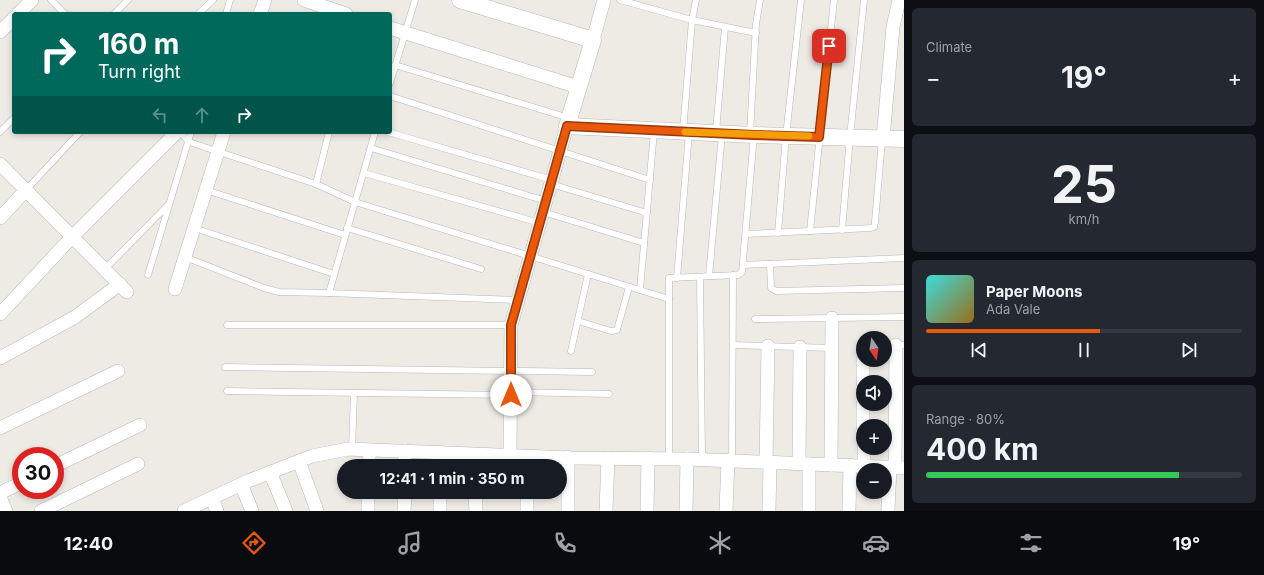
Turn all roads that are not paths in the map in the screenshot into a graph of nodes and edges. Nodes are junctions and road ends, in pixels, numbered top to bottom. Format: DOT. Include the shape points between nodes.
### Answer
graph roads {
  1 [pos="32,0"];
  2 [pos="51,0"];
  3 [pos="128,0"];
  4 [pos="213,0"];
  5 [pos="230,0"];
  6 [pos="265,0"];
  7 [pos="304,0"];
  8 [pos="415,0"];
  9 [pos="460,0"];
  10 [pos="604,0"];
  11 [pos="620,0"];
  12 [pos="696,0"];
  13 [pos="760,0"];
  14 [pos="801,0"];
  15 [pos="834,0"];
  16 [pos="864,0"];
  17 [pos="899,0"];
  18 [pos="20,12"];
  19 [pos="64,12"];
  20 [pos="116,12"];
  21 [pos="200,12"];
  22 [pos="227,12"];
  23 [pos="261,12"];
  24 [pos="340,12"];
  25 [pos="12,20"];
  26 [pos="692,20"];
  27 [pos="725,27"];
  28 [pos="392,29"];
  29 [pos="0,32"];
  30 [pos="756,32"];
  31 [pos="405,33"];
  32 [pos="592,40"];
  33 [pos="395,65"];
  34 [pos="392,76"];
  35 [pos="578,87"];
  36 [pos="392,97"];
  37 [pos="12,120"];
  38 [pos="568,122"];
  39 [pos="654,130"];
  40 [pos="0,132"];
  41 [pos="686,132"];
  42 [pos="392,133"];
  43 [pos="719,133"];
  44 [pos="78,134"];
  45 [pos="174,134"];
  46 [pos="182,134"];
  47 [pos="190,134"];
  48 [pos="223,134"];
  49 [pos="328,134"];
  50 [pos="375,134"];
  51 [pos="752,135"];
  52 [pos="786,136"];
  53 [pos="819,137"];
  54 [pos="850,137"];
  55 [pos="883,138"];
  56 [pos="904,139"];
  57 [pos="188,142"];
  58 [pos="371,148"];
  59 [pos="218,151"];
  60 [pos="560,151"];
  61 [pos="0,164"];
  62 [pos="364,173"];
  63 [pos="650,180"];
  64 [pos="551,182"];
  65 [pos="316,184"];
  66 [pos="26,190"];
  67 [pos="206,190"];
  68 [pos="170,202"];
  69 [pos="355,202"];
  70 [pos="543,212"];
  71 [pos="647,213"];
  72 [pos="0,218"];
  73 [pos="194,228"];
  74 [pos="347,228"];
  75 [pos="842,230"];
  76 [pos="810,231"];
  77 [pos="778,232"];
  78 [pos="746,234"];
  79 [pos="345,235"];
  80 [pos="72,237"];
  81 [pos="644,243"];
  82 [pos="531,256"];
  83 [pos="185,257"];
  84 [pos="904,258"];
  85 [pos="770,264"];
  86 [pos="743,265"];
  87 [pos="105,269"];
  88 [pos="481,269"];
  89 [pos="334,274"];
  90 [pos="588,274"];
  91 [pos="148,275"];
  92 [pos="733,275"];
  93 [pos="709,276"];
  94 [pos="700,277"];
  95 [pos="676,278"];
  96 [pos="630,287"];
  97 [pos="904,288"];
  98 [pos="175,289"];
  99 [pos="640,290"];
  100 [pos="328,293"];
  101 [pos="669,299"];
  102 [pos="518,300"];
  103 [pos="0,314"];
  104 [pos="904,317"];
  105 [pos="832,318"];
  106 [pos="755,319"];
  107 [pos="578,320"];
  108 [pos="227,325"];
  109 [pos="511,325"];
  110 [pos="733,345"];
  111 [pos="895,345"];
  112 [pos="768,346"];
  113 [pos="800,347"];
  114 [pos="832,348"];
  115 [pos="571,351"];
  116 [pos="0,358"];
  117 [pos="225,367"];
  118 [pos="118,371"];
  119 [pos="511,372"];
  120 [pos="592,372"];
  121 [pos="227,391"];
  122 [pos="354,394"];
  123 [pos="511,394"];
  124 [pos="609,394"];
  125 [pos="140,425"];
  126 [pos="0,428"];
  127 [pos="352,449"];
  128 [pos="369,450"];
  129 [pos="405,451"];
  130 [pos="440,452"];
  131 [pos="510,455"];
  132 [pos="568,457"];
  133 [pos="608,458"];
  134 [pos="648,458"];
  135 [pos="669,458"];
  136 [pos="369,459"];
  137 [pos="405,459"];
  138 [pos="440,459"];
  139 [pos="470,459"];
  140 [pos="481,459"];
  141 [pos="522,459"];
  142 [pos="548,459"];
  143 [pos="687,459"];
  144 [pos="702,459"];
  145 [pos="730,460"];
  146 [pos="299,461"];
  147 [pos="64,462"];
  148 [pos="768,462"];
  149 [pos="804,463"];
  150 [pos="138,464"];
  151 [pos="831,465"];
  152 [pos="850,465"];
  153 [pos="856,465"];
  154 [pos="896,467"];
  155 [pos="270,472"];
  156 [pos="241,484"];
  157 [pos="12,491"];
  158 [pos="212,498"];
  159 [pos="368,499"];
  160 [pos="405,499"];
  161 [pos="440,499"];
  162 [pos="475,499"];
  163 [pos="527,499"];
  164 [pos="1,500"];
  165 [pos="41,511"];
  166 [pos="185,511"];
  167 [pos="217,511"];
  168 [pos="252,511"];
  169 [pos="286,511"];
  170 [pos="318,511"];
  171 [pos="368,511"];
  172 [pos="404,511"];
  173 [pos="440,511"];
  174 [pos="476,511"];
  175 [pos="526,511"];
  176 [pos="568,511"];
  177 [pos="606,511"];
  178 [pos="647,511"];
  179 [pos="686,511"];
  180 [pos="726,511"];
  181 [pos="769,511"];
  182 [pos="809,511"];
  183 [pos="849,511"];
  184 [pos="888,511"];
  1 -- 18 [label="street"];
  2 -- 19 [label="lane"];
  3 -- 20 [label="lane"];
  4 -- 21 [label="lane"];
  5 -- 22 [label="lane"];
  6 -- 23 [label="street"];
  7 -- 24 [label="street"];
  8 -- 31 [label="lane"];
  9 -- 32 [label="street"];
  10 -- 32 [label="street"];
  11 -- 26 [label="lane"];
  12 -- 26 [label="lane"];
  13 -- 30 [label="lane"];
  14 -- 52 [label="lane"];
  15 -- 53 [label="lane"];
  16 -- 54 [label="lane"];
  17 -- 55 [label="street" via="893,27"];
  25 -- 29 [label="street"];
  26 -- 27 [label="lane"];
  26 -- 41 [label="lane"];
  27 -- 30 [label="lane"];
  27 -- 43 [label="lane"];
  28 -- 31 [label="street"];
  30 -- 51 [label="lane"];
  31 -- 33 [label="lane"];
  31 -- 35 [label="street"];
  32 -- 35 [label="street"];
  33 -- 34 [label="lane"];
  33 -- 38 [label="lane"];
  35 -- 38 [label="street"];
  36 -- 60 [label="lane"];
  37 -- 40 [label="lane"];
  38 -- 39 [label="street"];
  38 -- 60 [label="street"];
  39 -- 41 [label="street"];
  39 -- 63 [label="lane"];
  41 -- 43 [label="street"];
  41 -- 95 [label="lane"];
  42 -- 64 [label="lane"];
  43 -- 51 [label="street"];
  43 -- 93 [label="lane"];
  44 -- 66 [label="lane"];
  45 -- 80 [label="street"];
  46 -- 57 [label="lane"];
  47 -- 57 [label="lane"];
  48 -- 59 [label="street"];
  49 -- 65 [label="lane"];
  50 -- 58 [label="lane"];
  51 -- 52 [label="street"];
  51 -- 78 [label="lane"];
  52 -- 53 [label="street"];
  52 -- 77 [label="lane"];
  53 -- 54 [label="street"];
  53 -- 76 [label="lane"];
  54 -- 55 [label="street"];
  54 -- 75 [label="lane"];
  55 -- 56 [label="street"];
  55 -- 75 [label="lane" via="875,226"];
  57 -- 59 [label="lane"];
  57 -- 68 [label="lane"];
  58 -- 62 [label="lane"];
  58 -- 70 [label="lane"];
  59 -- 65 [label="lane"];
  59 -- 67 [label="street"];
  60 -- 63 [label="lane"];
  60 -- 64 [label="street"];
  61 -- 66 [label="street"];
  62 -- 69 [label="lane"];
  62 -- 70 [label="lane"];
  63 -- 71 [label="lane"];
  64 -- 70 [label="street"];
  64 -- 71 [label="lane"];
  65 -- 69 [label="lane"];
  66 -- 72 [label="street"];
  66 -- 80 [label="street"];
  67 -- 73 [label="street"];
  67 -- 79 [label="lane"];
  68 -- 87 [label="lane"];
  68 -- 91 [label="lane"];
  69 -- 74 [label="lane"];
  69 -- 82 [label="lane"];
  70 -- 81 [label="lane"];
  70 -- 82 [label="street"];
  71 -- 81 [label="lane"];
  73 -- 83 [label="street"];
  73 -- 89 [label="lane"];
  74 -- 79 [label="lane"];
  74 -- 88 [label="lane"];
  75 -- 76 [label="lane"];
  76 -- 77 [label="lane"];
  77 -- 78 [label="lane"];
  78 -- 86 [label="lane"];
  79 -- 89 [label="lane"];
  80 -- 87 [label="street"];
  80 -- 103 [label="street"];
  81 -- 99 [label="lane"];
  82 -- 90 [label="lane"];
  82 -- 102 [label="street"];
  83 -- 98 [label="street"];
  83 -- 100 [label="lane" via="272,291"];
  84 -- 85 [label="lane"];
  85 -- 86 [label="lane"];
  85 -- 97 [label="lane" via="770,285 776,291"];
  86 -- 92 [label="lane" via="742,272"];
  87 -- 116 [label="street" via="124,288"];
  89 -- 100 [label="lane"];
  90 -- 96 [label="lane"];
  90 -- 107 [label="lane"];
  92 -- 93 [label="lane"];
  92 -- 110 [label="lane"];
  93 -- 94 [label="lane"];
  94 -- 95 [label="lane"];
  94 -- 144 [label="lane"];
  95 -- 101 [label="lane" via="669,278"];
  96 -- 99 [label="lane"];
  96 -- 107 [label="lane" via="617,330 611,331"];
  99 -- 101 [label="lane"];
  100 -- 102 [label="lane"];
  101 -- 135 [label="lane"];
  102 -- 109 [label="street"];
  104 -- 105 [label="lane"];
  105 -- 106 [label="lane"];
  105 -- 114 [label="street"];
  107 -- 115 [label="lane"];
  108 -- 109 [label="lane"];
  109 -- 119 [label="street"];
  110 -- 112 [label="lane"];
  110 -- 145 [label="lane"];
  111 -- 154 [label="street"];
  112 -- 113 [label="lane"];
  112 -- 148 [label="street"];
  113 -- 114 [label="lane"];
  113 -- 149 [label="street"];
  114 -- 151 [label="street"];
  117 -- 119 [label="lane"];
  118 -- 126 [label="street"];
  119 -- 120 [label="lane"];
  119 -- 123 [label="street"];
  121 -- 122 [label="lane"];
  122 -- 123 [label="lane"];
  122 -- 127 [label="lane"];
  123 -- 124 [label="lane"];
  123 -- 131 [label="street"];
  125 -- 147 [label="street"];
  127 -- 128 [label="street"];
  127 -- 146 [label="street" via="312,456"];
  128 -- 129 [label="street"];
  128 -- 136 [label="street"];
  129 -- 130 [label="street"];
  129 -- 137 [label="street"];
  130 -- 138 [label="street"];
  130 -- 139 [label="street"];
  131 -- 140 [label="street"];
  131 -- 141 [label="street"];
  132 -- 133 [label="street"];
  132 -- 142 [label="street"];
  132 -- 176 [label="street"];
  133 -- 134 [label="street"];
  133 -- 177 [label="street"];
  134 -- 135 [label="street"];
  134 -- 178 [label="street"];
  135 -- 143 [label="street"];
  143 -- 144 [label="street"];
  143 -- 179 [label="street"];
  144 -- 145 [label="street"];
  145 -- 148 [label="street"];
  145 -- 180 [label="street"];
  146 -- 155 [label="street"];
  146 -- 170 [label="street"];
  148 -- 149 [label="street"];
  148 -- 181 [label="street"];
  149 -- 151 [label="street"];
  149 -- 182 [label="street"];
  150 -- 165 [label="street"];
  151 -- 152 [label="street"];
  152 -- 153 [label="street"];
  152 -- 183 [label="street"];
  154 -- 184 [label="street"];
  155 -- 156 [label="street"];
  155 -- 169 [label="street"];
  156 -- 158 [label="street"];
  156 -- 168 [label="street"];
  157 -- 164 [label="street"];
  158 -- 166 [label="street"];
  158 -- 167 [label="street"];
  159 -- 171 [label="street"];
  160 -- 172 [label="street"];
  161 -- 173 [label="street"];
  162 -- 174 [label="street"];
  163 -- 175 [label="street"];
}
